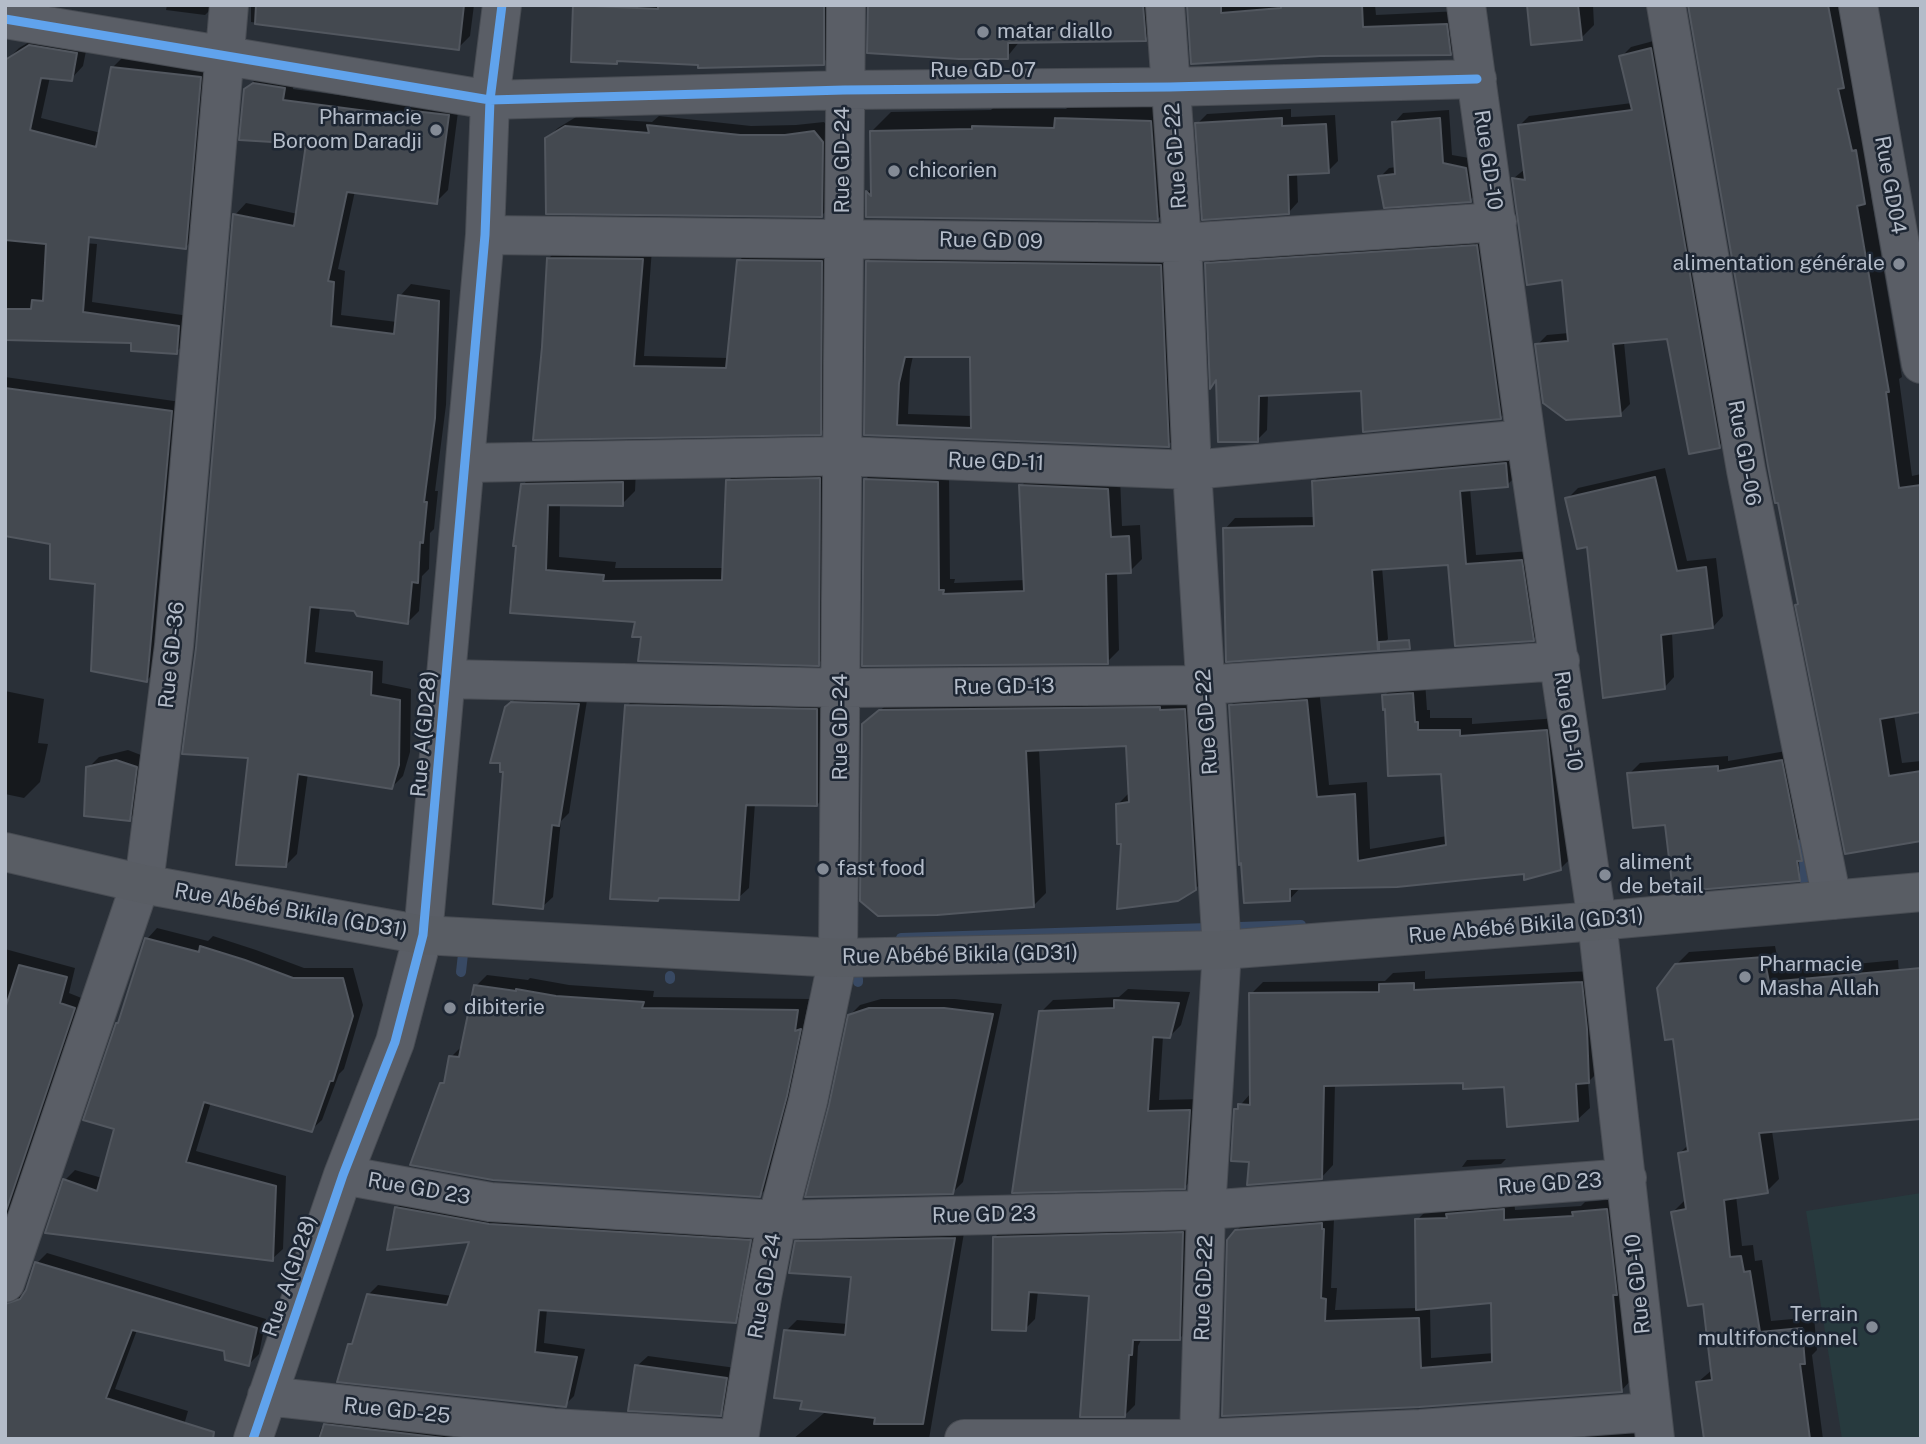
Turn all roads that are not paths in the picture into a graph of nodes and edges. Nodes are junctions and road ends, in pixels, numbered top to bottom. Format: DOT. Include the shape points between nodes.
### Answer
graph roads {
  1 [pos="229,5"];
  2 [pos="502,5"];
  3 [pos="846,5"];
  4 [pos="1165,5"];
  5 [pos="1466,5"];
  6 [pos="1666,5"];
  7 [pos="1858,5"];
  8 [pos="5,19"];
  9 [pos="225,55"];
  10 [pos="1477,79"];
  11 [pos="1170,87"];
  12 [pos="844,90"];
  13 [pos="490,100"];
  14 [pos="1497,222"];
  15 [pos="485,236"];
  16 [pos="843,240"];
  17 [pos="1182,243"];
  18 [pos="1921,364"];
  19 [pos="1526,439"];
  20 [pos="843,456"];
  21 [pos="465,463"];
  22 [pos="1192,470"];
  23 [pos="1560,661"];
  24 [pos="447,680"];
  25 [pos="1205,685"];
  26 [pos="842,688"];
  27 [pos="5,852"];
  28 [pos="142,884"];
  29 [pos="1921,892"];
  30 [pos="1832,900"];
  31 [pos="1597,921"];
  32 [pos="423,935"];
  33 [pos="1222,950"];
  34 [pos="838,958"];
  35 [pos="343,1175"];
  36 [pos="1628,1178"];
  37 [pos="1206,1210"];
  38 [pos="777,1220"];
  39 [pos="5,1283"];
  40 [pos="267,1396"];
  41 [pos="1653,1425"];
  42 [pos="253,1439"];
  43 [pos="737,1439"];
  44 [pos="964,1439"];
  45 [pos="1199,1439"];
  1 -- 9 [label="street, Rue GD-36"];
  2 -- 13 [label="street, Rue A(GD28)"];
  3 -- 12 [label="street, Rue GD-24"];
  4 -- 11 [label="street, Rue GD-22"];
  5 -- 10 [label="street, Rue GD-10"];
  6 -- 30 [label="street, Rue GD-06" via="1746,470"];
  7 -- 18 [label="street, Rue GD04"];
  8 -- 9 [label="street, Rue GD-07"];
  9 -- 13 [label="street, Rue GD-07"];
  9 -- 28 [label="street, Rue GD-36" via="174,646"];
  10 -- 11 [label="street, Rue GD-07"];
  10 -- 14 [label="street, Rue GD-10"];
  11 -- 12 [label="street, Rue GD-07"];
  11 -- 17 [label="street, Rue GD-22"];
  12 -- 13 [label="street, Rue GD-07"];
  12 -- 16 [label="street, Rue GD-24"];
  13 -- 15 [label="street, Rue A(GD28)"];
  14 -- 17 [label="street, Rue GD 09"];
  14 -- 19 [label="street, Rue GD-10"];
  15 -- 16 [label="street, Rue GD 09"];
  15 -- 21 [label="street, Rue A(GD28)"];
  16 -- 17 [label="street, Rue GD 09"];
  16 -- 20 [label="street, Rue GD-24"];
  17 -- 22 [label="street, Rue GD-22"];
  19 -- 22 [label="street, Rue GD-11"];
  19 -- 23 [label="street, Rue GD-10"];
  20 -- 21 [label="street, Rue GD-11"];
  20 -- 22 [label="street, Rue GD-11"];
  20 -- 26 [label="street, Rue GD-24"];
  21 -- 24 [label="street, Rue A(GD28)"];
  22 -- 25 [label="street, Rue GD-22"];
  23 -- 25 [label="street, Rue GD-13"];
  23 -- 31 [label="street, Rue GD-10"];
  24 -- 26 [label="street, Rue GD-13"];
  24 -- 32 [label="street, Rue A(GD28)"];
  25 -- 26 [label="street, Rue GD-13"];
  25 -- 33 [label="street, Rue GD-22"];
  26 -- 34 [label="street, Rue GD-24"];
  27 -- 28 [label="main road, Rue Abébé Bikila (GD31)"];
  28 -- 32 [label="main road, Rue Abébé Bikila (GD31)"];
  28 -- 39 [label="street, Rue GD-36"];
  29 -- 30 [label="main road, Rue Abébé Bikila (GD31)"];
  30 -- 31 [label="main road, Rue Abébé Bikila (GD31)"];
  31 -- 33 [label="main road, Rue Abébé Bikila (GD31)"];
  31 -- 36 [label="street, Rue GD-10"];
  32 -- 34 [label="main road, Rue Abébé Bikila (GD31)"];
  32 -- 35 [label="street, Rue A(GD28)" via="395,1042"];
  33 -- 34 [label="main road, Rue Abébé Bikila (GD31)"];
  33 -- 37 [label="street, Rue GD-22"];
  34 -- 38 [label="street, Rue GD-24"];
  35 -- 38 [label="street, Rue GD 23" via="490,1202"];
  35 -- 40 [label="street, Rue A(GD28)"];
  36 -- 37 [label="street, Rue GD 23"];
  36 -- 41 [label="street, Rue GD-10"];
  37 -- 38 [label="street, Rue GD 23"];
  37 -- 45 [label="street, Rue GD-22"];
  38 -- 43 [label="street, Rue GD-24"];
  40 -- 42 [label="street, Rue A(GD28)"];
  40 -- 43 [label="street, Rue GD-25" via="553,1428"];
  41 -- 45 [label="street"];
  44 -- 45 [label="street"];
}
